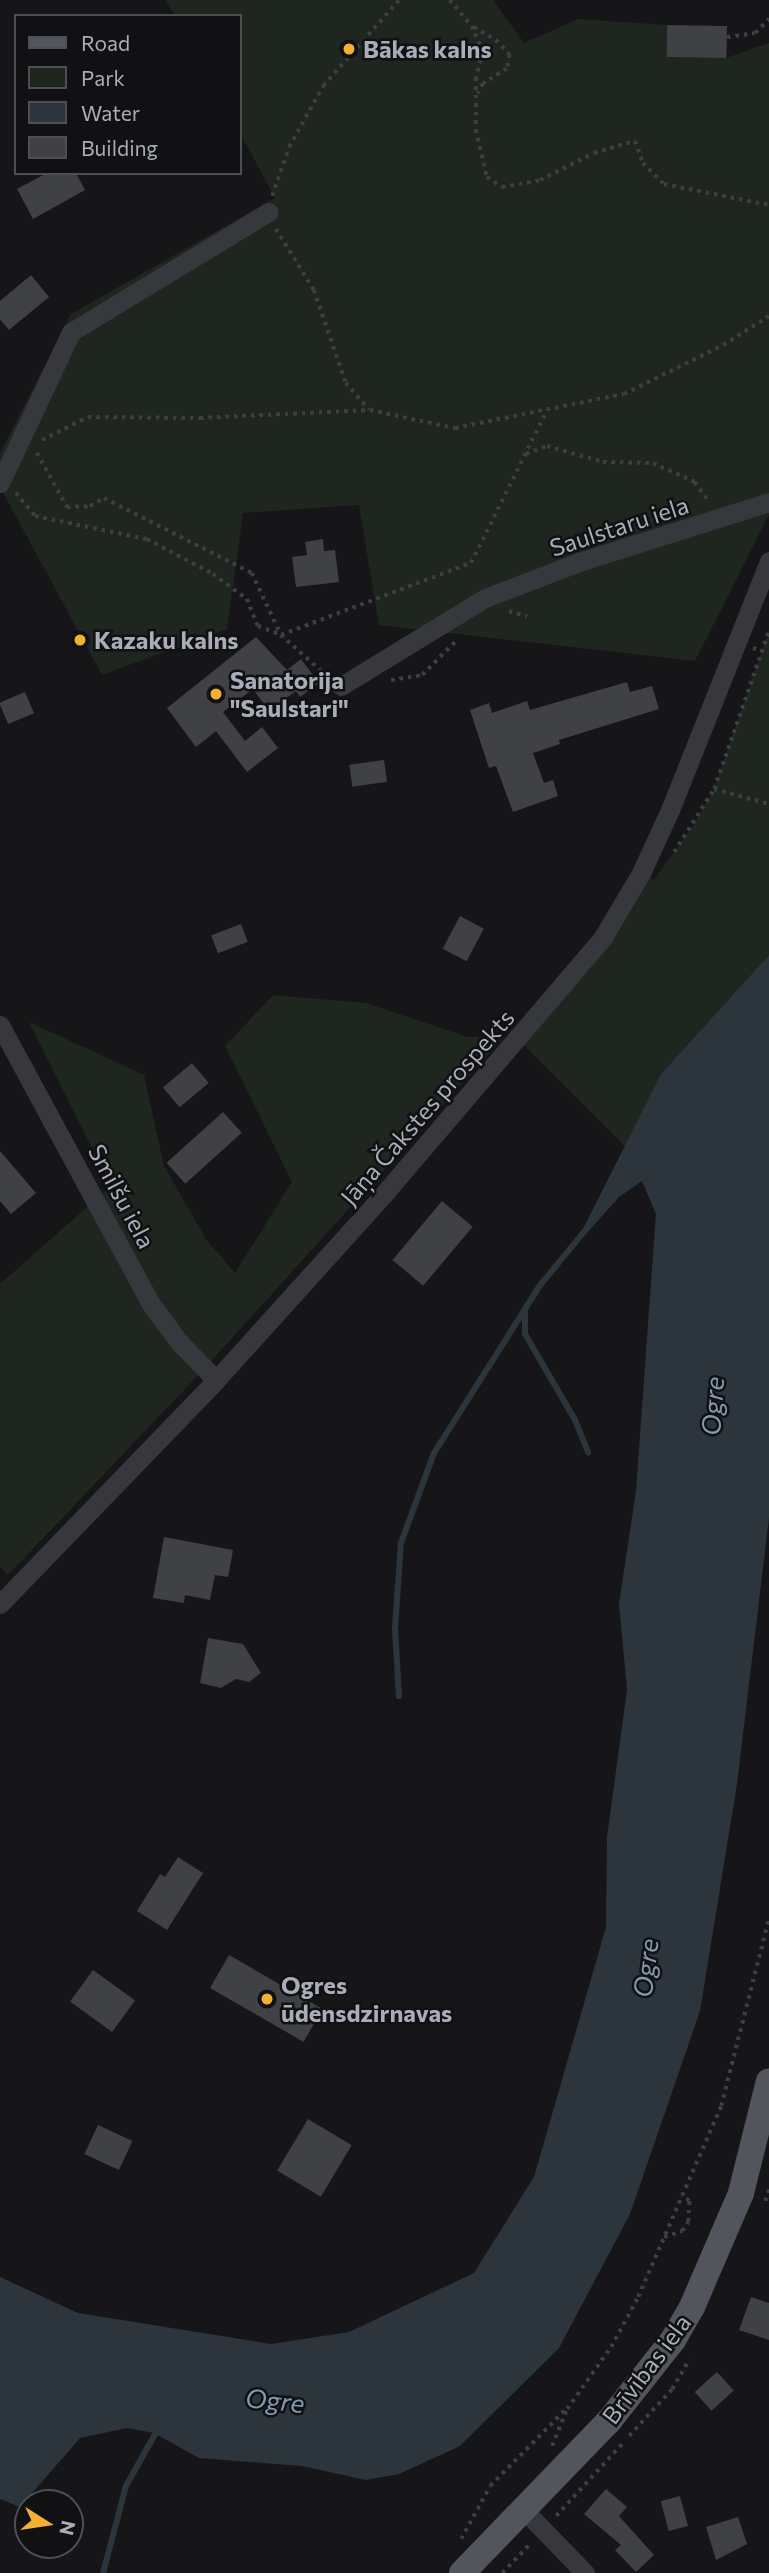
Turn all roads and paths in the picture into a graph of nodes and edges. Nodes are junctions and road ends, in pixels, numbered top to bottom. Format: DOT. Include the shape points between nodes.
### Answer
graph roads {
  1 [pos="399,0"];
  2 [pos="450,0"];
  3 [pos="769,19"];
  4 [pos="472,26"];
  5 [pos="727,37"];
  6 [pos="477,96"];
  7 [pos="769,205"];
  8 [pos="268,212"];
  9 [pos="769,316"];
  10 [pos="370,410"];
  11 [pos="547,410"];
  12 [pos="524,455"];
  13 [pos="2,480"];
  14 [pos="769,502"];
  15 [pos="698,526"];
  16 [pos="769,561"];
  17 [pos="769,630"];
  18 [pos="281,635"];
  19 [pos="341,686"];
  20 [pos="769,804"];
  21 [pos="0,1025"];
  22 [pos="216,1380"];
  23 [pos="0,1604"];
  24 [pos="769,1917"];
  25 [pos="769,2081"];
  26 [pos="682,2196"];
  27 [pos="664,2237"];
  28 [pos="567,2409"];
  29 [pos="547,2457"];
  30 [pos="523,2510"];
  31 [pos="468,2540"];
  32 [pos="459,2556"];
  33 [pos="585,2573"];
  1 -- 8 [label="path" via="323,86 289,147"];
  2 -- 4 [label="path"];
  3 -- 5 [label="path" via="755,33"];
  4 -- 6 [label="path" via="483,52"];
  4 -- 6 [label="path" via="510,55 507,69 483,84"];
  6 -- 7 [label="path" via="476,130 487,177 502,187 540,180 602,149 635,141 643,163 664,184"];
  8 -- 10 [label="path" via="284,247 314,290 346,383"];
  8 -- 13 [label="street" via="71,332"];
  9 -- 11 [label="path" via="723,345 624,394"];
  10 -- 11 [label="path" via="455,428"];
  10 -- 18 [label="path" via="200,418 88,417 33,445 66,507 90,506 104,498 252,573"];
  11 -- 12 [label="path"];
  12 -- 15 [label="path" via="547,446 603,462 670,468 695,482 709,499"];
  12 -- 18 [label="path" via="471,562"];
  13 -- 18 [label="path" via="35,516 147,539 213,574 247,599 258,626"];
  14 -- 15 [label="street, Saulstaru iela"];
  15 -- 19 [label="street, Saulstaru iela" via="579,562 485,598"];
  16 -- 22 [label="street, Jāņa Čakstes prospekts" via="670,810 641,873 603,937 511,1050"];
  17 -- 20 [label="path" via="714,789"];
  18 -- 19 [label="path"];
  21 -- 22 [label="street, Smilšu iela" via="151,1304"];
  22 -- 23 [label="street, Jāņa Čakstes prospekts"];
  24 -- 26 [label="path" via="721,2106"];
  25 -- 30 [label="main road, Brīvības iela" via="741,2193 692,2307 647,2375 609,2421"];
  26 -- 27 [label="path"];
  26 -- 27 [label="path" via="689,2201 688,2222 682,2231"];
  27 -- 28 [label="path" via="611,2347"];
  28 -- 29 [label="path"];
  28 -- 32 [label="path" via="490,2486"];
  30 -- 32 [label="main road, Brīvības iela"];
  30 -- 33 [label="street"];
  31 -- 32 [label="path"];
}
